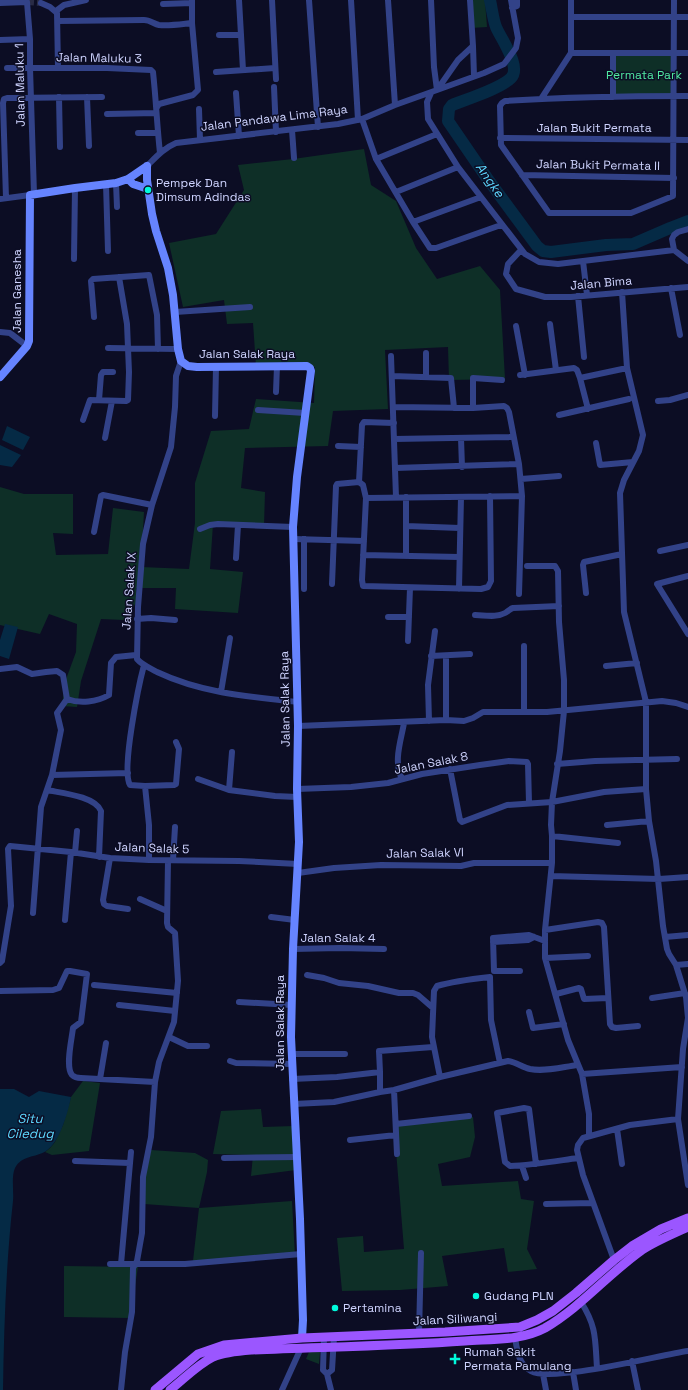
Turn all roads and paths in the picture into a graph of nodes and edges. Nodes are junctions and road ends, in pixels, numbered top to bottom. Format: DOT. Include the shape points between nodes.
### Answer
graph roads {
  1 [pos="86,0"];
  2 [pos="239,0"];
  3 [pos="272,0"];
  4 [pos="309,0"];
  5 [pos="351,0"];
  6 [pos="388,0"];
  7 [pos="431,0"];
  8 [pos="470,0"];
  9 [pos="511,0"];
  10 [pos="517,0"];
  11 [pos="571,0"];
  12 [pos="674,0"];
  13 [pos="27,1"];
  14 [pos="192,2"];
  15 [pos="0,3"];
  16 [pos="41,3"];
  17 [pos="163,4"];
  18 [pos="512,8"];
  19 [pos="56,11"];
  20 [pos="571,17"];
  21 [pos="674,17"];
  22 [pos="688,17"];
  23 [pos="58,21"];
  24 [pos="192,23"];
  25 [pos="219,35"];
  26 [pos="241,35"];
  27 [pos="30,39"];
  28 [pos="0,40"];
  29 [pos="473,46"];
  30 [pos="571,53"];
  31 [pos="613,53"];
  32 [pos="674,53"];
  33 [pos="688,53"];
  34 [pos="7,68"];
  35 [pos="30,68"];
  36 [pos="58,68"];
  37 [pos="275,68"];
  38 [pos="243,70"];
  39 [pos="216,72"];
  40 [pos="474,76"];
  41 [pos="276,79"];
  42 [pos="274,87"];
  43 [pos="437,90"];
  44 [pos="236,92"];
  45 [pos="431,92"];
  46 [pos="674,96"];
  47 [pos="688,96"];
  48 [pos="32,97"];
  49 [pos="59,97"];
  50 [pos="87,97"];
  51 [pos="102,97"];
  52 [pos="420,97"];
  53 [pos="613,97"];
  54 [pos="541,99"];
  55 [pos="427,102"];
  56 [pos="395,105"];
  57 [pos="199,109"];
  58 [pos="157,110"];
  59 [pos="107,114"];
  60 [pos="360,119"];
  61 [pos="318,127"];
  62 [pos="292,130"];
  63 [pos="276,132"];
  64 [pos="138,133"];
  65 [pos="158,133"];
  66 [pos="437,134"];
  67 [pos="239,136"];
  68 [pos="500,138"];
  69 [pos="200,140"];
  70 [pos="674,140"];
  71 [pos="688,140"];
  72 [pos="89,146"];
  73 [pos="60,147"];
  74 [pos="160,153"];
  75 [pos="294,158"];
  76 [pos="376,159"];
  77 [pos="147,166"];
  78 [pos="458,167"];
  79 [pos="522,175"];
  80 [pos="674,178"];
  81 [pos="128,179"];
  82 [pos="116,183"];
  83 [pos="106,184"];
  84 [pos="75,188"];
  85 [pos="148,189"];
  86 [pos="396,192"];
  87 [pos="32,195"];
  88 [pos="481,197"];
  89 [pos="3,198"];
  90 [pos="116,207"];
  91 [pos="413,222"];
  92 [pos="501,225"];
  93 [pos="688,229"];
  94 [pos="521,250"];
  95 [pos="674,250"];
  96 [pos="108,251"];
  97 [pos="74,259"];
  98 [pos="583,261"];
  99 [pos="688,261"];
  100 [pos="120,277"];
  101 [pos="688,287"];
  102 [pos="671,288"];
  103 [pos="622,292"];
  104 [pos="587,295"];
  105 [pos="578,296"];
  106 [pos="250,307"];
  107 [pos="175,312"];
  108 [pos="94,317"];
  109 [pos="550,324"];
  110 [pos="516,326"];
  111 [pos="0,332"];
  112 [pos="680,335"];
  113 [pos="27,346"];
  114 [pos="108,348"];
  115 [pos="128,349"];
  116 [pos="158,349"];
  117 [pos="178,349"];
  118 [pos="426,353"];
  119 [pos="391,356"];
  120 [pos="584,357"];
  121 [pos="181,361"];
  122 [pos="277,366"];
  123 [pos="216,367"];
  124 [pos="627,368"];
  125 [pos="556,370"];
  126 [pos="113,372"];
  127 [pos="392,376"];
  128 [pos="0,377"];
  129 [pos="426,377"];
  130 [pos="580,378"];
  131 [pos="502,380"];
  132 [pos="276,392"];
  133 [pos="688,395"];
  134 [pos="628,399"];
  135 [pos="99,400"];
  136 [pos="112,401"];
  137 [pos="658,401"];
  138 [pos="393,407"];
  139 [pos="454,408"];
  140 [pos="473,408"];
  141 [pos="588,409"];
  142 [pos="258,410"];
  143 [pos="305,413"];
  144 [pos="559,415"];
  145 [pos="215,416"];
  146 [pos="83,420"];
  147 [pos="394,423"];
  148 [pos="513,437"];
  149 [pos="105,438"];
  150 [pos="461,438"];
  151 [pos="394,439"];
  152 [pos="596,443"];
  153 [pos="338,446"];
  154 [pos="361,447"];
  155 [pos="633,462"];
  156 [pos="519,464"];
  157 [pos="462,467"];
  158 [pos="395,468"];
  159 [pos="559,476"];
  160 [pos="521,479"];
  161 [pos="359,482"];
  162 [pos="490,496"];
  163 [pos="522,496"];
  164 [pos="396,497"];
  165 [pos="406,497"];
  166 [pos="461,497"];
  167 [pos="366,498"];
  168 [pos="152,505"];
  169 [pos="238,525"];
  170 [pos="406,526"];
  171 [pos="293,527"];
  172 [pos="460,528"];
  173 [pos="200,529"];
  174 [pos="94,532"];
  175 [pos="293,539"];
  176 [pos="304,539"];
  177 [pos="334,540"];
  178 [pos="364,541"];
  179 [pos="688,545"];
  180 [pos="660,551"];
  181 [pos="622,554"];
  182 [pos="363,555"];
  183 [pos="406,556"];
  184 [pos="236,558"];
  185 [pos="459,558"];
  186 [pos="527,566"];
  187 [pos="688,577"];
  188 [pos="332,584"];
  189 [pos="410,588"];
  190 [pos="459,588"];
  191 [pos="304,589"];
  192 [pos="586,592"];
  193 [pos="519,594"];
  194 [pos="559,606"];
  195 [pos="475,615"];
  196 [pos="388,617"];
  197 [pos="409,617"];
  198 [pos="137,619"];
  199 [pos="175,620"];
  200 [pos="435,631"];
  201 [pos="688,634"];
  202 [pos="230,638"];
  203 [pos="408,641"];
  204 [pos="524,646"];
  205 [pos="470,654"];
  206 [pos="136,656"];
  207 [pos="431,656"];
  208 [pos="446,659"];
  209 [pos="637,662"];
  210 [pos="144,665"];
  211 [pos="606,666"];
  212 [pos="0,669"];
  213 [pos="221,692"];
  214 [pos="67,699"];
  215 [pos="298,702"];
  216 [pos="646,702"];
  217 [pos="688,707"];
  218 [pos="564,711"];
  219 [pos="524,712"];
  220 [pos="446,720"];
  221 [pos="429,721"];
  222 [pos="404,723"];
  223 [pos="298,726"];
  224 [pos="176,742"];
  225 [pos="232,752"];
  226 [pos="646,759"];
  227 [pos="677,759"];
  228 [pos="557,764"];
  229 [pos="450,769"];
  230 [pos="128,773"];
  231 [pos="52,775"];
  232 [pos="198,779"];
  233 [pos="402,779"];
  234 [pos="145,786"];
  235 [pos="646,788"];
  236 [pos="47,790"];
  237 [pos="229,790"];
  238 [pos="297,793"];
  239 [pos="552,802"];
  240 [pos="529,803"];
  241 [pos="648,821"];
  242 [pos="607,825"];
  243 [pos="175,827"];
  244 [pos="77,830"];
  245 [pos="552,836"];
  246 [pos="618,843"];
  247 [pos="37,849"];
  248 [pos="73,853"];
  249 [pos="99,857"];
  250 [pos="110,858"];
  251 [pos="149,860"];
  252 [pos="171,860"];
  253 [pos="552,863"];
  254 [pos="298,868"];
  255 [pos="551,876"];
  256 [pos="688,877"];
  257 [pos="659,879"];
  258 [pos="140,899"];
  259 [pos="128,909"];
  260 [pos="168,911"];
  261 [pos="33,913"];
  262 [pos="271,917"];
  263 [pos="64,920"];
  264 [pos="295,920"];
  265 [pos="545,930"];
  266 [pos="688,935"];
  267 [pos="665,937"];
  268 [pos="545,941"];
  269 [pos="293,949"];
  270 [pos="384,949"];
  271 [pos="588,956"];
  272 [pos="545,958"];
  273 [pos="0,963"];
  274 [pos="688,964"];
  275 [pos="676,965"];
  276 [pos="520,971"];
  277 [pos="307,975"];
  278 [pos="94,985"];
  279 [pos="0,991"];
  280 [pos="177,993"];
  281 [pos="556,994"];
  282 [pos="686,996"];
  283 [pos="608,998"];
  284 [pos="652,998"];
  285 [pos="239,1002"];
  286 [pos="119,1005"];
  287 [pos="292,1005"];
  288 [pos="433,1008"];
  289 [pos="175,1011"];
  290 [pos="529,1012"];
  291 [pos="564,1024"];
  292 [pos="638,1026"];
  293 [pos="169,1037"];
  294 [pos="106,1043"];
  295 [pos="208,1046"];
  296 [pos="433,1047"];
  297 [pos="292,1054"];
  298 [pos="345,1054"];
  299 [pos="230,1061"];
  300 [pos="500,1063"];
  301 [pos="292,1064"];
  302 [pos="578,1065"];
  303 [pos="682,1068"];
  304 [pos="380,1072"];
  305 [pos="582,1074"];
  306 [pos="440,1076"];
  307 [pos="100,1079"];
  308 [pos="292,1079"];
  309 [pos="155,1082"];
  310 [pos="394,1090"];
  311 [pos="380,1092"];
  312 [pos="294,1104"];
  313 [pos="469,1116"];
  314 [pos="678,1119"];
  315 [pos="396,1124"];
  316 [pos="618,1129"];
  317 [pos="396,1135"];
  318 [pos="589,1136"];
  319 [pos="350,1140"];
  320 [pos="131,1152"];
  321 [pos="397,1154"];
  322 [pos="297,1157"];
  323 [pos="224,1158"];
  324 [pos="578,1158"];
  325 [pos="75,1161"];
  326 [pos="130,1163"];
  327 [pos="536,1164"];
  328 [pos="622,1164"];
  329 [pos="522,1166"];
  330 [pos="526,1178"];
  331 [pos="688,1185"];
  332 [pos="592,1203"];
  333 [pos="546,1204"];
  334 [pos="688,1218"];
  335 [pos="688,1227"];
  336 [pos="421,1252"];
  337 [pos="301,1254"];
  338 [pos="614,1260"];
  339 [pos="110,1264"];
  340 [pos="121,1264"];
  341 [pos="136,1264"];
  342 [pos="581,1302"];
  343 [pos="445,1332"];
  344 [pos="419,1334"];
  345 [pos="334,1337"];
  346 [pos="515,1337"];
  347 [pos="324,1338"];
  348 [pos="446,1342"];
  349 [pos="301,1343"];
  350 [pos="252,1346"];
  351 [pos="324,1347"];
  352 [pos="334,1347"];
  353 [pos="688,1351"];
  354 [pos="632,1361"];
  355 [pos="596,1368"];
  356 [pos="573,1372"];
  357 [pos="327,1374"];
  358 [pos="544,1374"];
  359 [pos="121,1390"];
  360 [pos="155,1390"];
  361 [pos="170,1390"];
  362 [pos="282,1390"];
  363 [pos="331,1390"];
  364 [pos="546,1390"];
  365 [pos="576,1390"];
  366 [pos="638,1390"];
  1 -- 19 [label="street" via="64,5"];
  2 -- 26 [label="street"];
  3 -- 37 [label="street"];
  4 -- 61 [label="street"];
  5 -- 60 [label="street"];
  6 -- 56 [label="street"];
  7 -- 43 [label="street"];
  8 -- 29 [label="street"];
  9 -- 18 [label="street"];
  10 -- 18 [label="street" via="517,6"];
  11 -- 20 [label="street"];
  12 -- 21 [label="street"];
  13 -- 15 [label="street, Jalan Maluku 1"];
  13 -- 27 [label="street, Jalan Maluku 1"];
  14 -- 17 [label="street"];
  14 -- 24 [label="street"];
  16 -- 19 [label="street"];
  18 -- 40 [label="street, Jalan Pandawa Lima Raya" via="518,38 516,48 504,64"];
  19 -- 23 [label="street"];
  20 -- 21 [label="street"];
  20 -- 30 [label="street"];
  21 -- 22 [label="street"];
  21 -- 32 [label="street"];
  23 -- 24 [label="street" via="149,20 162,25"];
  23 -- 36 [label="street"];
  24 -- 58 [label="street" via="198,90 196,94 159,104"];
  25 -- 26 [label="street"];
  26 -- 38 [label="street"];
  27 -- 28 [label="street"];
  27 -- 35 [label="street, Jalan Maluku 1"];
  29 -- 40 [label="street"];
  29 -- 43 [label="street" via="458,60"];
  30 -- 31 [label="street"];
  30 -- 54 [label="street"];
  31 -- 32 [label="street"];
  31 -- 53 [label="street"];
  32 -- 33 [label="street"];
  32 -- 46 [label="street"];
  34 -- 35 [label="street, Jalan Maluku 3"];
  35 -- 36 [label="street, Jalan Maluku 3"];
  35 -- 48 [label="street, Jalan Maluku 1"];
  36 -- 58 [label="street, Jalan Maluku 3" via="151,70"];
  37 -- 38 [label="street"];
  37 -- 41 [label="street"];
  38 -- 39 [label="street"];
  40 -- 43 [label="street, Jalan Pandawa Lima Raya"];
  42 -- 63 [label="street"];
  43 -- 45 [label="street, Jalan Pandawa Lima Raya"];
  44 -- 67 [label="street"];
  45 -- 52 [label="street, Jalan Pandawa Lima Raya"];
  45 -- 55 [label="street"];
  46 -- 47 [label="street"];
  46 -- 53 [label="street"];
  46 -- 70 [label="street"];
  48 -- 49 [label="street"];
  48 -- 87 [label="street, Jalan Maluku 1"];
  48 -- 89 [label="street" via="4,99"];
  49 -- 50 [label="street"];
  49 -- 73 [label="street"];
  50 -- 51 [label="street"];
  50 -- 72 [label="street"];
  52 -- 55 [label="street"];
  52 -- 56 [label="street, Jalan Pandawa Lima Raya"];
  53 -- 54 [label="street"];
  54 -- 68 [label="street" via="502,103"];
  55 -- 66 [label="street" via="428,118"];
  56 -- 60 [label="street, Jalan Pandawa Lima Raya"];
  57 -- 69 [label="street"];
  58 -- 59 [label="street"];
  58 -- 65 [label="street"];
  60 -- 61 [label="street, Jalan Pandawa Lima Raya"];
  60 -- 76 [label="street"];
  61 -- 62 [label="street, Jalan Pandawa Lima Raya"];
  62 -- 63 [label="street, Jalan Pandawa Lima Raya"];
  62 -- 75 [label="street"];
  63 -- 67 [label="street, Jalan Pandawa Lima Raya"];
  64 -- 65 [label="street"];
  65 -- 74 [label="street"];
  66 -- 76 [label="street"];
  66 -- 78 [label="street"];
  67 -- 69 [label="street, Jalan Pandawa Lima Raya"];
  68 -- 70 [label="street, Jalan Bukit Permata"];
  68 -- 79 [label="street" via="502,147"];
  69 -- 74 [label="street, Jalan Pandawa Lima Raya" via="176,143"];
  70 -- 71 [label="street, Jalan Bukit Permata"];
  70 -- 80 [label="street"];
  74 -- 77 [label="street, Jalan Pandawa Lima Raya"];
  76 -- 86 [label="street"];
  77 -- 81 [label="street, Jalan Pandawa Lima Raya"];
  77 -- 85 [label="street, Jalan Salak Raya"];
  78 -- 86 [label="street"];
  78 -- 88 [label="street"];
  79 -- 80 [label="street, Jalan Bukit Permata II"];
  79 -- 80 [label="street" via="549,213 553,214 634,212 673,196"];
  81 -- 82 [label="street, Jalan Pandawa Lima Raya"];
  81 -- 85 [label="street"];
  82 -- 83 [label="street, Jalan Pandawa Lima Raya"];
  82 -- 90 [label="street"];
  83 -- 84 [label="street, Jalan Pandawa Lima Raya"];
  83 -- 96 [label="street"];
  84 -- 87 [label="street, Jalan Pandawa Lima Raya"];
  84 -- 97 [label="street"];
  85 -- 107 [label="street, Jalan Salak Raya"];
  86 -- 91 [label="street"];
  87 -- 89 [label="street"];
  87 -- 113 [label="street, Jalan Ganesha"];
  88 -- 91 [label="street"];
  88 -- 92 [label="street"];
  91 -- 92 [label="street" via="433,249"];
  92 -- 94 [label="street"];
  93 -- 95 [label="street" via="674,235"];
  94 -- 98 [label="street" via="544,264"];
  94 -- 105 [label="street, Jalan Bima" via="506,270 516,289 545,297"];
  95 -- 98 [label="street"];
  95 -- 99 [label="street"];
  98 -- 104 [label="street"];
  100 -- 108 [label="street" via="91,281"];
  100 -- 115 [label="street"];
  100 -- 116 [label="street" via="147,274 150,276 157,315"];
  101 -- 102 [label="street, Jalan Bima"];
  102 -- 103 [label="street, Jalan Bima"];
  102 -- 112 [label="street"];
  103 -- 104 [label="street, Jalan Bima"];
  103 -- 124 [label="street"];
  104 -- 105 [label="street, Jalan Bima"];
  105 -- 120 [label="street"];
  106 -- 107 [label="street"];
  107 -- 117 [label="street, Jalan Salak Raya"];
  109 -- 125 [label="street"];
  110 -- 125 [label="street" via="523,375"];
  111 -- 113 [label="street" via="10,333"];
  113 -- 128 [label="street, Jalan Ganesha"];
  114 -- 115 [label="street"];
  115 -- 116 [label="street"];
  115 -- 136 [label="street" via="128,400"];
  116 -- 117 [label="street"];
  117 -- 121 [label="street, Jalan Salak Raya"];
  118 -- 129 [label="street"];
  119 -- 127 [label="street"];
  121 -- 123 [label="street, Jalan Salak Raya" via="188,366"];
  121 -- 168 [label="street, Jalan Salak IX" via="176,376 171,447"];
  122 -- 123 [label="street, Jalan Salak Raya"];
  122 -- 132 [label="street"];
  122 -- 143 [label="street, Jalan Salak Raya" via="310,368"];
  123 -- 145 [label="street"];
  124 -- 130 [label="street"];
  124 -- 155 [label="street" via="643,435"];
  125 -- 130 [label="street" via="576,369"];
  126 -- 135 [label="street" via="102,373"];
  127 -- 129 [label="street"];
  127 -- 138 [label="street"];
  129 -- 139 [label="street" via="451,378"];
  130 -- 141 [label="street"];
  131 -- 140 [label="street" via="473,378"];
  133 -- 137 [label="street"];
  134 -- 141 [label="street"];
  135 -- 136 [label="street"];
  135 -- 146 [label="street" via="90,400"];
  136 -- 149 [label="street"];
  138 -- 139 [label="street"];
  138 -- 147 [label="street"];
  139 -- 140 [label="street"];
  140 -- 148 [label="street" via="506,406"];
  141 -- 144 [label="street"];
  142 -- 143 [label="street"];
  143 -- 171 [label="street, Jalan Salak Raya"];
  147 -- 151 [label="street"];
  147 -- 154 [label="street" via="364,422"];
  148 -- 150 [label="street"];
  148 -- 156 [label="street"];
  150 -- 151 [label="street"];
  150 -- 157 [label="street"];
  151 -- 158 [label="street"];
  152 -- 155 [label="street" via="600,465"];
  153 -- 154 [label="street"];
  154 -- 161 [label="street"];
  155 -- 181 [label="street" via="620,493"];
  156 -- 157 [label="street"];
  156 -- 160 [label="street"];
  157 -- 158 [label="street"];
  158 -- 164 [label="street"];
  159 -- 160 [label="street"];
  160 -- 163 [label="street"];
  161 -- 167 [label="street" via="363,485"];
  161 -- 177 [label="street" via="337,484"];
  162 -- 163 [label="street"];
  162 -- 166 [label="street"];
  162 -- 190 [label="street" via="491,582 485,588"];
  163 -- 193 [label="street"];
  164 -- 165 [label="street"];
  164 -- 167 [label="street"];
  165 -- 166 [label="street"];
  165 -- 170 [label="street"];
  166 -- 172 [label="street"];
  167 -- 178 [label="street"];
  168 -- 174 [label="street" via="103,495"];
  168 -- 198 [label="street, Jalan Salak IX" via="143,544"];
  169 -- 171 [label="street"];
  169 -- 173 [label="street" via="210,525"];
  169 -- 184 [label="street"];
  170 -- 172 [label="street"];
  170 -- 183 [label="street"];
  171 -- 175 [label="street, Jalan Salak Raya"];
  172 -- 185 [label="street"];
  175 -- 176 [label="street"];
  175 -- 215 [label="street, Jalan Salak Raya"];
  176 -- 177 [label="street"];
  176 -- 191 [label="street"];
  177 -- 178 [label="street"];
  177 -- 188 [label="street"];
  178 -- 182 [label="street"];
  179 -- 180 [label="street"];
  181 -- 192 [label="street" via="584,562"];
  181 -- 209 [label="street" via="624,616"];
  182 -- 183 [label="street"];
  182 -- 189 [label="street" via="363,586"];
  183 -- 185 [label="street"];
  185 -- 190 [label="street"];
  186 -- 194 [label="street" via="557,568"];
  187 -- 201 [label="street" via="657,584"];
  189 -- 190 [label="street"];
  189 -- 197 [label="street"];
  194 -- 195 [label="street" via="513,608 505,614"];
  194 -- 218 [label="street"];
  196 -- 197 [label="street"];
  197 -- 203 [label="street"];
  198 -- 199 [label="street"];
  198 -- 206 [label="street, Jalan Salak IX"];
  200 -- 207 [label="street"];
  202 -- 213 [label="street"];
  204 -- 219 [label="street"];
  205 -- 207 [label="street"];
  206 -- 210 [label="street"];
  206 -- 214 [label="street" via="116,657 111,664 109,695 99,700 74,702"];
  207 -- 221 [label="street" via="428,685"];
  208 -- 220 [label="street"];
  209 -- 211 [label="street"];
  209 -- 216 [label="street"];
  210 -- 213 [label="street" via="182,682"];
  210 -- 230 [label="street" via="137,689"];
  212 -- 214 [label="street" via="17,667 32,674 57,671 63,675"];
  213 -- 215 [label="street"];
  214 -- 231 [label="street" via="57,714 61,730"];
  215 -- 223 [label="street, Jalan Salak Raya"];
  216 -- 217 [label="street" via="662,701"];
  216 -- 218 [label="street"];
  216 -- 226 [label="street"];
  218 -- 219 [label="street"];
  218 -- 228 [label="street"];
  219 -- 220 [label="street" via="483,712 464,721"];
  220 -- 221 [label="street"];
  221 -- 222 [label="street"];
  222 -- 223 [label="street"];
  222 -- 233 [label="street" via="398,758"];
  223 -- 238 [label="street, Jalan Salak Raya"];
  224 -- 234 [label="street" via="179,749 176,784"];
  225 -- 237 [label="street"];
  226 -- 227 [label="street"];
  226 -- 228 [label="street"];
  226 -- 235 [label="street"];
  228 -- 239 [label="street"];
  229 -- 233 [label="street, Jalan Salak 8"];
  229 -- 240 [label="street, Jalan Salak 8" via="509,761 527,762"];
  229 -- 240 [label="street" via="462,822 506,805"];
  230 -- 231 [label="street"];
  230 -- 234 [label="street" via="130,785"];
  231 -- 236 [label="street"];
  232 -- 237 [label="street, Jalan Salak 8"];
  233 -- 238 [label="street, Jalan Salak 8" via="388,783"];
  234 -- 251 [label="street" via="150,825"];
  235 -- 239 [label="street" via="604,792"];
  235 -- 241 [label="street"];
  236 -- 247 [label="street" via="41,807"];
  236 -- 249 [label="street" via="89,800 100,808"];
  237 -- 238 [label="street, Jalan Salak 8" via="275,796"];
  238 -- 254 [label="street, Jalan Salak Raya"];
  239 -- 240 [label="street"];
  239 -- 245 [label="street"];
  241 -- 242 [label="street"];
  241 -- 257 [label="street"];
  243 -- 252 [label="street"];
  244 -- 248 [label="street"];
  245 -- 246 [label="street"];
  245 -- 253 [label="street"];
  247 -- 248 [label="street, Jalan Salak 5"];
  247 -- 261 [label="street"];
  247 -- 273 [label="street, Jalan Salak 5" via="10,846 8,849 11,906"];
  248 -- 249 [label="street, Jalan Salak 5"];
  248 -- 263 [label="street"];
  249 -- 250 [label="street, Jalan Salak 5"];
  250 -- 251 [label="street, Jalan Salak 5"];
  250 -- 259 [label="street" via="104,904"];
  251 -- 252 [label="street, Jalan Salak 5"];
  252 -- 254 [label="street, Jalan Salak 5" via="239,861"];
  252 -- 260 [label="street"];
  253 -- 254 [label="street, Jalan Salak VI"];
  253 -- 255 [label="street"];
  254 -- 264 [label="street, Jalan Salak Raya"];
  255 -- 257 [label="street"];
  255 -- 265 [label="street"];
  256 -- 257 [label="street"];
  257 -- 267 [label="street"];
  258 -- 260 [label="street"];
  260 -- 280 [label="street" via="168,927 175,934"];
  262 -- 264 [label="street"];
  264 -- 269 [label="street, Jalan Salak Raya"];
  265 -- 268 [label="street"];
  265 -- 283 [label="street" via="602,923"];
  266 -- 267 [label="street"];
  267 -- 275 [label="street" via="668,954"];
  268 -- 272 [label="street"];
  268 -- 276 [label="street" via="534,937 528,940 493,942 494,971"];
  269 -- 270 [label="street, Jalan Salak 4"];
  269 -- 287 [label="street, Jalan Salak Raya"];
  271 -- 272 [label="street"];
  272 -- 281 [label="street"];
  274 -- 275 [label="street"];
  275 -- 282 [label="street"];
  277 -- 288 [label="street" via="339,983 413,993"];
  278 -- 280 [label="street"];
  279 -- 307 [label="street" via="54,990 59,988 67,972 87,974 81,1022 73,1028 70,1071 76,1077"];
  280 -- 289 [label="street"];
  281 -- 283 [label="street" via="579,988 584,999"];
  281 -- 291 [label="street"];
  282 -- 284 [label="street"];
  282 -- 303 [label="street" via="688,1018"];
  283 -- 292 [label="street" via="612,1027"];
  285 -- 287 [label="street"];
  286 -- 289 [label="street"];
  287 -- 297 [label="street, Jalan Salak Raya"];
  288 -- 296 [label="street"];
  288 -- 300 [label="street" via="434,990 437,986 490,977 491,1020"];
  289 -- 293 [label="street"];
  290 -- 291 [label="street" via="533,1028"];
  291 -- 302 [label="street"];
  293 -- 295 [label="street" via="188,1046"];
  293 -- 309 [label="street" via="159,1062"];
  294 -- 307 [label="street"];
  296 -- 304 [label="street" via="379,1051"];
  296 -- 306 [label="street"];
  297 -- 298 [label="street"];
  297 -- 301 [label="street, Jalan Salak Raya"];
  299 -- 301 [label="street"];
  300 -- 302 [label="street" via="508,1061 542,1070"];
  300 -- 306 [label="street"];
  301 -- 308 [label="street, Jalan Salak Raya"];
  302 -- 305 [label="street"];
  303 -- 305 [label="street"];
  303 -- 314 [label="street"];
  304 -- 308 [label="street"];
  304 -- 311 [label="street"];
  305 -- 318 [label="street" via="589,1114"];
  306 -- 310 [label="street"];
  307 -- 309 [label="street"];
  308 -- 312 [label="street, Jalan Salak Raya"];
  309 -- 341 [label="street" via="151,1137 143,1177 142,1233"];
  310 -- 311 [label="street"];
  310 -- 315 [label="street"];
  311 -- 312 [label="street" via="334,1102"];
  312 -- 322 [label="street, Jalan Salak Raya"];
  313 -- 315 [label="street"];
  314 -- 316 [label="street"];
  314 -- 331 [label="street"];
  315 -- 317 [label="street"];
  316 -- 318 [label="street"];
  316 -- 328 [label="street"];
  317 -- 319 [label="street"];
  317 -- 321 [label="street"];
  318 -- 324 [label="street" via="583,1138 578,1145"];
  320 -- 326 [label="street"];
  322 -- 323 [label="street"];
  322 -- 337 [label="street, Jalan Salak Raya"];
  324 -- 327 [label="street"];
  324 -- 332 [label="street"];
  325 -- 326 [label="street"];
  326 -- 340 [label="street"];
  327 -- 329 [label="street"];
  327 -- 329 [label="street" via="529,1109 497,1113 505,1162 510,1166"];
  329 -- 330 [label="street"];
  332 -- 333 [label="street"];
  332 -- 338 [label="street"];
  334 -- 338 [label="main road, Jalan Siliwangi" via="661,1229"];
  335 -- 342 [label="main road, Jalan Siliwangi" via="643,1250"];
  336 -- 344 [label="street"];
  337 -- 341 [label="street" via="185,1264"];
  337 -- 349 [label="street, Jalan Salak Raya"];
  338 -- 343 [label="main road, Jalan Siliwangi" via="553,1311 537,1320 520,1327"];
  339 -- 340 [label="street"];
  340 -- 341 [label="street"];
  341 -- 359 [label="street" via="132,1268 132,1312 124,1352"];
  342 -- 346 [label="main road, Jalan Siliwangi" via="544,1328"];
  342 -- 355 [label="street" via="593,1326"];
  343 -- 344 [label="main road, Jalan Siliwangi"];
  343 -- 348 [label="main road"];
  344 -- 345 [label="main road, Jalan Siliwangi"];
  345 -- 347 [label="main road, Jalan Siliwangi"];
  345 -- 352 [label="street"];
  346 -- 348 [label="main road, Jalan Siliwangi"];
  346 -- 358 [label="street" via="518,1354 524,1366 531,1371"];
  347 -- 349 [label="main road, Jalan Siliwangi"];
  347 -- 351 [label="street"];
  348 -- 352 [label="main road, Jalan Siliwangi"];
  349 -- 350 [label="main road, Jalan Siliwangi"];
  349 -- 351 [label="main road, Jalan Siliwangi"];
  349 -- 362 [label="street"];
  350 -- 360 [label="main road, Jalan Siliwangi" via="224,1345 198,1354"];
  350 -- 361 [label="main road, Jalan Siliwangi" via="213,1357 199,1365"];
  351 -- 352 [label="main road, Jalan Siliwangi"];
  351 -- 357 [label="street" via="323,1370"];
  352 -- 357 [label="street" via="332,1370"];
  353 -- 354 [label="street"];
  354 -- 355 [label="street"];
  354 -- 366 [label="street"];
  355 -- 356 [label="street"];
  356 -- 358 [label="street"];
  356 -- 365 [label="street"];
  357 -- 363 [label="street"];
  358 -- 364 [label="street"];
}
